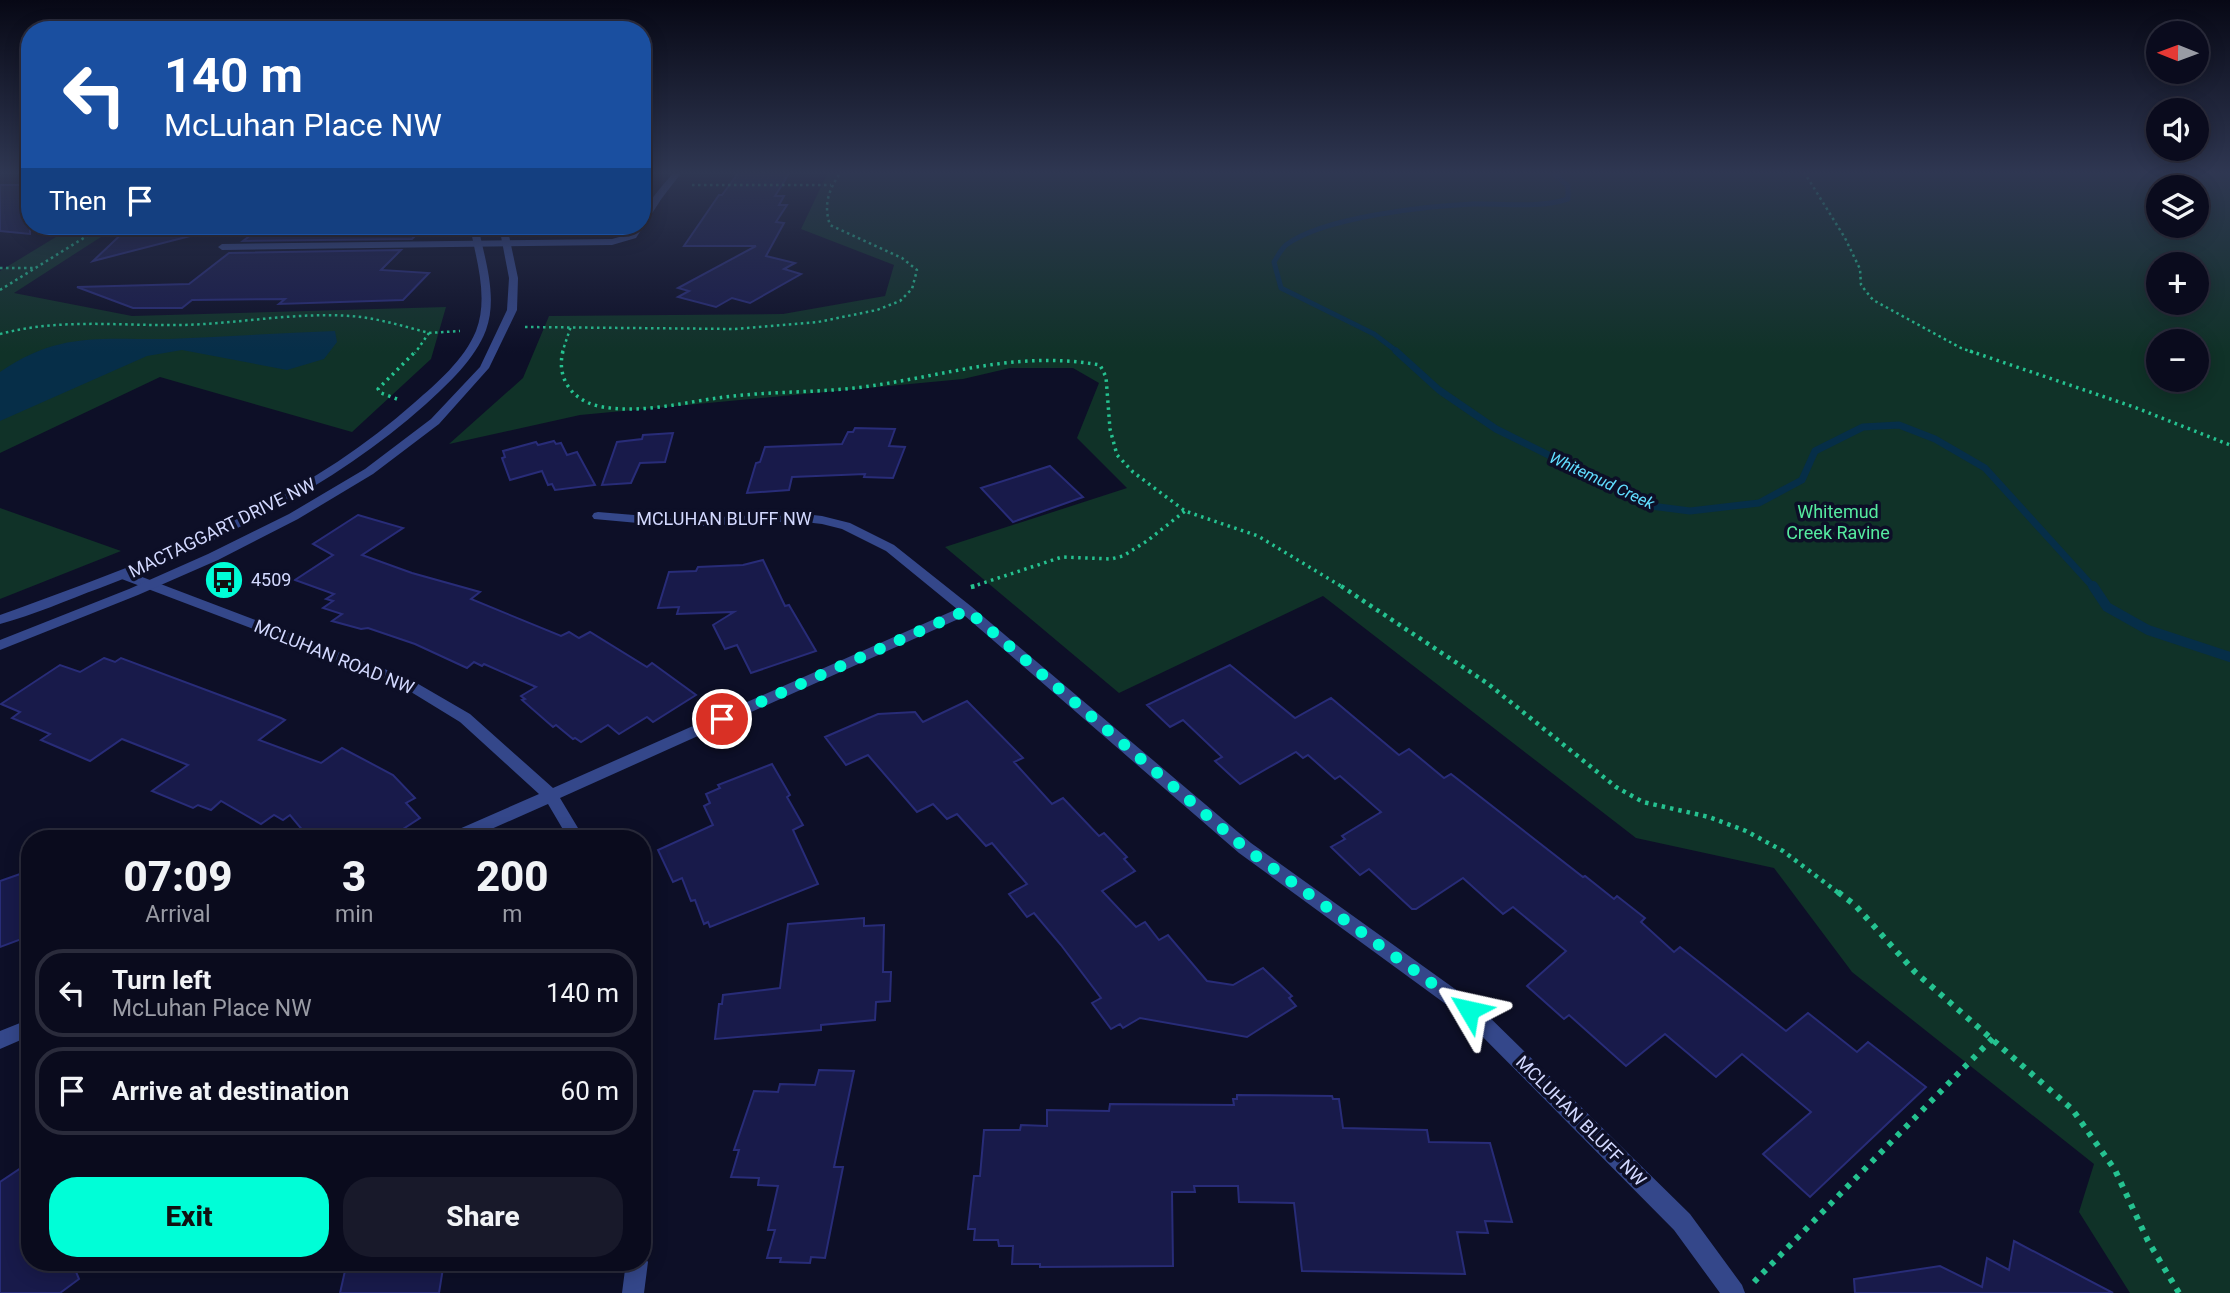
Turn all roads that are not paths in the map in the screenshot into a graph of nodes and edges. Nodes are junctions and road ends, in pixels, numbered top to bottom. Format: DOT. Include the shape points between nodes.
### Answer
graph roads {
  1 [pos="476,235"];
  2 [pos="505,235"];
  3 [pos="634,235"];
  4 [pos="508,245"];
  5 [pos="478,246"];
  6 [pos="222,247"];
  7 [pos="598,516"];
  8 [pos="124,575"];
  9 [pos="153,586"];
  10 [pos="967,610"];
  11 [pos="0,620"];
  12 [pos="0,645"];
  13 [pos="551,796"];
  14 [pos="474,830"];
  15 [pos="571,830"];
  16 [pos="21,1031"];
  17 [pos="0,1040"];
  18 [pos="636,1271"];
  19 [pos="633,1293"];
  20 [pos="1734,1293"];
  1 -- 5 [label="street, MACTAGGART DRIVE NW"];
  2 -- 4 [label="street, MACTAGGART DRIVE NW"];
  3 -- 4 [label="street" via="620,241"];
  4 -- 5 [label="street"];
  4 -- 9 [label="street, MACTAGGART DRIVE NW" via="514,298 505,328 482,370 452,404 367,473 324,500"];
  5 -- 6 [label="street"];
  5 -- 8 [label="street, MACTAGGART DRIVE NW" via="486,287 481,330 425,400 372,443 304,487"];
  7 -- 10 [label="street, MCLUHAN BLUFF NW" via="682,523 796,517 846,526 890,548"];
  8 -- 9 [label="street, MCLUHAN ROAD NW"];
  8 -- 11 [label="street, MACTAGGART DRIVE NW"];
  9 -- 12 [label="street, MACTAGGART DRIVE NW"];
  9 -- 13 [label="street, MCLUHAN ROAD NW" via="403,681 465,718"];
  10 -- 13 [label="street"];
  10 -- 20 [label="street, MCLUHAN BLUFF NW" via="1245,848 1469,1010 1682,1222"];
  13 -- 14 [label="street"];
  13 -- 15 [label="street, MCLUHAN ROAD NW"];
  16 -- 17 [label="street"];
  18 -- 19 [label="street"];
}
